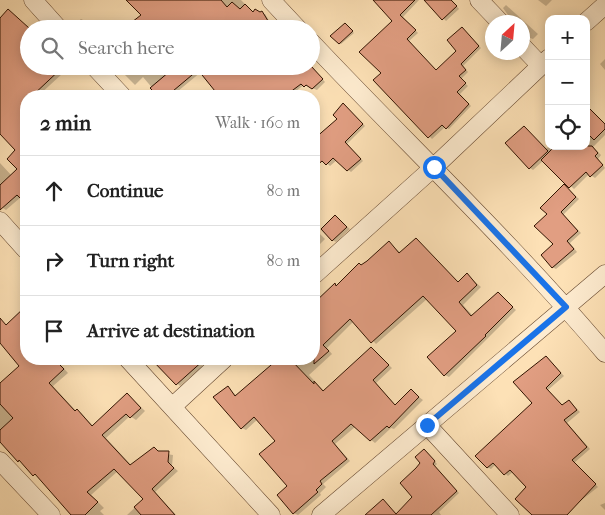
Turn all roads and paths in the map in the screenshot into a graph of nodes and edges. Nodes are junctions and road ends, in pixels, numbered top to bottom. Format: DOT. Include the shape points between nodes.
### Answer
graph roads {
  1 [pos="33,0"];
  2 [pos="271,0"];
  3 [pos="478,0"];
  4 [pos="605,5"];
  5 [pos="493,15"];
  6 [pos="590,18"];
  7 [pos="51,20"];
  8 [pos="290,20"];
  9 [pos="320,51"];
  10 [pos="530,52"];
  11 [pos="545,62"];
  12 [pos="102,75"];
  13 [pos="116,90"];
  14 [pos="434,167"];
  15 [pos="0,222"];
  16 [pos="20,244"];
  17 [pos="320,270"];
  18 [pos="605,274"];
  19 [pos="566,307"];
  20 [pos="605,353"];
  21 [pos="134,365"];
  22 [pos="217,365"];
  23 [pos="173,406"];
  24 [pos="427,425"];
  25 [pos="0,461"];
  26 [pos="51,515"];
  27 [pos="271,515"];
  28 [pos="321,515"];
  29 [pos="510,515"];
  1 -- 7 [label="street"];
  2 -- 8 [label="street"];
  3 -- 5 [label="street"];
  4 -- 6 [label="street"];
  9 -- 14 [label="street"];
  10 -- 11 [label="street"];
  11 -- 14 [label="street"];
  12 -- 13 [label="street"];
  14 -- 17 [label="street"];
  14 -- 19 [label="street"];
  15 -- 16 [label="street"];
  18 -- 19 [label="street"];
  19 -- 20 [label="street"];
  19 -- 24 [label="street"];
  21 -- 23 [label="street"];
  22 -- 23 [label="street"];
  23 -- 27 [label="street"];
  24 -- 28 [label="street"];
  24 -- 29 [label="street"];
  25 -- 26 [label="street"];
}
